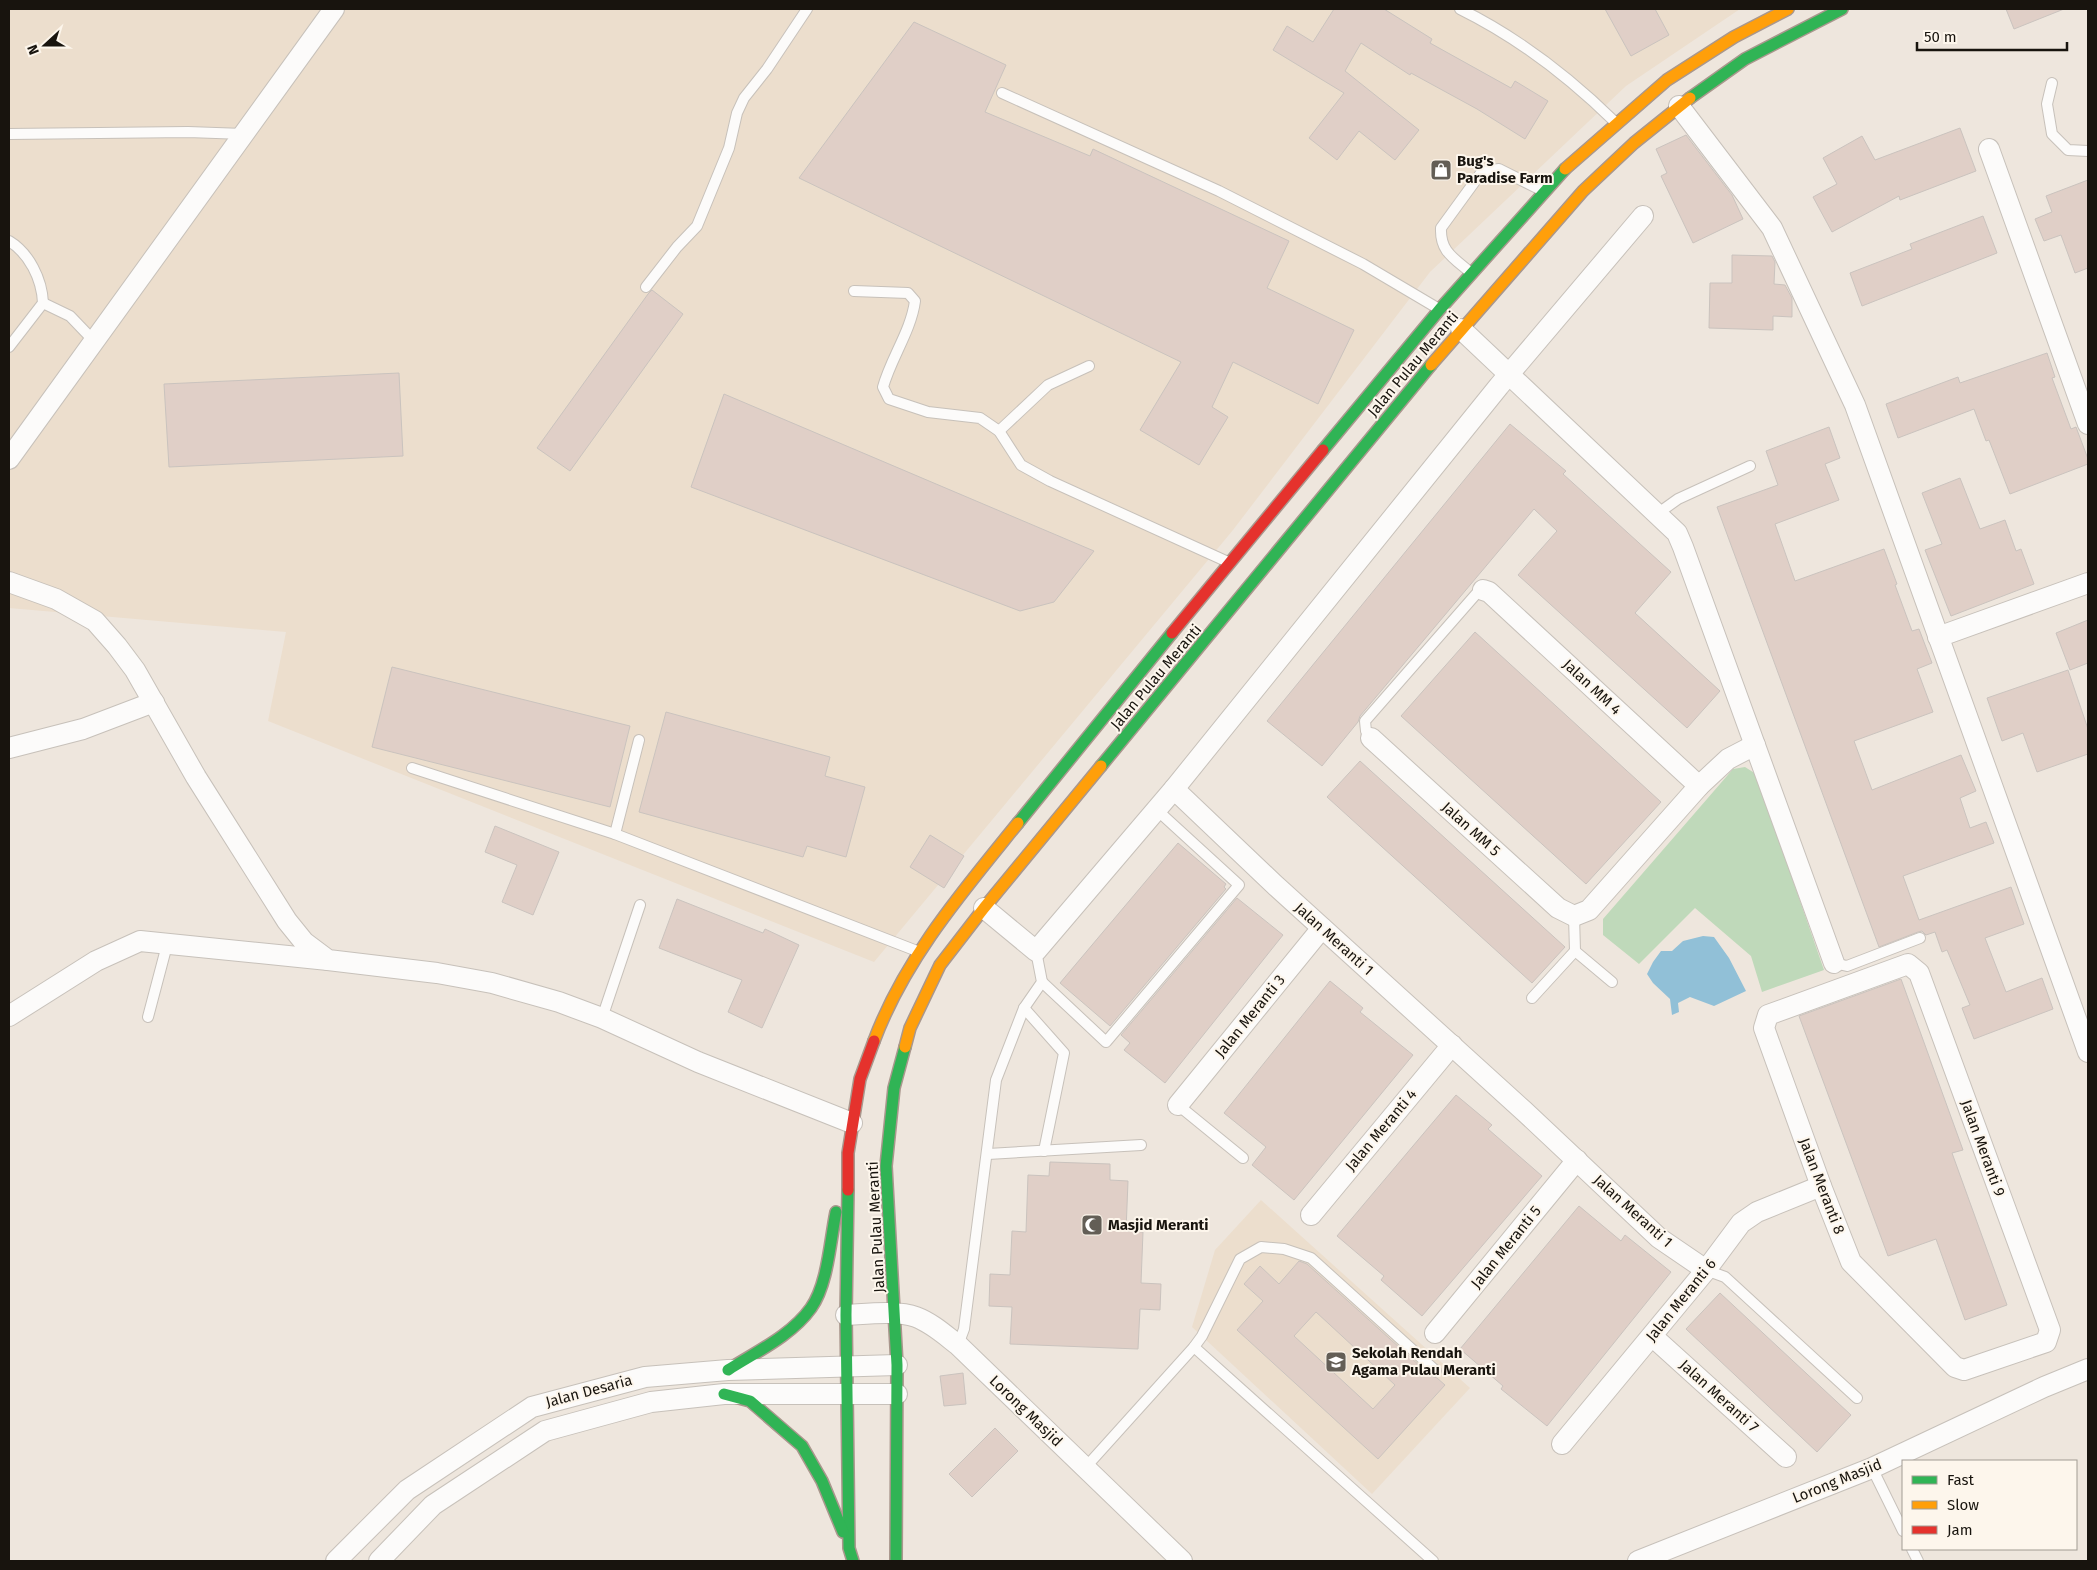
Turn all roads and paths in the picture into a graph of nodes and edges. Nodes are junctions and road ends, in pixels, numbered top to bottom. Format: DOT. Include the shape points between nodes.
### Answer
graph roads {
  1 [pos="334,9"];
  2 [pos="807,9"];
  3 [pos="1460,9"];
  4 [pos="1788,9"];
  5 [pos="1842,9"];
  6 [pos="2052,83"];
  7 [pos="1002,93"];
  8 [pos="1679,106"];
  9 [pos="1616,123"];
  10 [pos="9,134"];
  11 [pos="244,134"];
  12 [pos="1989,149"];
  13 [pos="2088,151"];
  14 [pos="1544,191"];
  15 [pos="1643,216"];
  16 [pos="9,241"];
  17 [pos="1472,274"];
  18 [pos="646,287"];
  19 [pos="854,292"];
  20 [pos="43,303"];
  21 [pos="1440,309"];
  22 [pos="1461,329"];
  23 [pos="94,341"];
  24 [pos="9,347"];
  25 [pos="1089,366"];
  26 [pos="1508,375"];
  27 [pos="2088,424"];
  28 [pos="999,431"];
  29 [pos="9,459"];
  30 [pos="1750,466"];
  31 [pos="1657,514"];
  32 [pos="1229,562"];
  33 [pos="9,582"];
  34 [pos="2088,583"];
  35 [pos="1482,590"];
  36 [pos="1938,638"];
  37 [pos="154,702"];
  38 [pos="1371,738"];
  39 [pos="639,740"];
  40 [pos="1755,745"];
  41 [pos="9,748"];
  42 [pos="412,768"];
  43 [pos="1699,786"];
  44 [pos="1174,789"];
  45 [pos="1156,810"];
  46 [pos="615,834"];
  47 [pos="640,905"];
  48 [pos="984,908"];
  49 [pos="1574,916"];
  50 [pos="1322,928"];
  51 [pos="1920,938"];
  52 [pos="168,945"];
  53 [pos="1036,951"];
  54 [pos="1575,951"];
  55 [pos="918,952"];
  56 [pos="328,960"];
  57 [pos="1834,963"];
  58 [pos="1042,982"];
  59 [pos="1612,982"];
  60 [pos="1838,989"];
  61 [pos="1532,998"];
  62 [pos="1024,1008"];
  63 [pos="9,1016"];
  64 [pos="148,1018"];
  65 [pos="602,1018"];
  66 [pos="1452,1045"];
  67 [pos="2088,1052"];
  68 [pos="1178,1105"];
  69 [pos="852,1123"];
  70 [pos="1141,1146"];
  71 [pos="1044,1151"];
  72 [pos="848,1153"];
  73 [pos="988,1154"];
  74 [pos="1243,1158"];
  75 [pos="1577,1160"];
  76 [pos="1821,1186"];
  77 [pos="1311,1215"];
  78 [pos="1706,1270"];
  79 [pos="896,1314"];
  80 [pos="846,1315"];
  81 [pos="1435,1333"];
  82 [pos="1652,1336"];
  83 [pos="958,1345"];
  84 [pos="1194,1347"];
  85 [pos="847,1365"];
  86 [pos="897,1365"];
  87 [pos="1981,1365"];
  88 [pos="2088,1369"];
  89 [pos="728,1370"];
  90 [pos="1436,1371"];
  91 [pos="724,1394"];
  92 [pos="848,1394"];
  93 [pos="898,1394"];
  94 [pos="1858,1398"];
  95 [pos="1562,1444"];
  96 [pos="1786,1457"];
  97 [pos="1085,1468"];
  98 [pos="1872,1468"];
  99 [pos="1902,1529"];
  100 [pos="849,1548"];
  101 [pos="336,1561"];
  102 [pos="379,1561"];
  103 [pos="853,1561"];
  104 [pos="896,1561"];
  105 [pos="1182,1561"];
  106 [pos="1433,1561"];
  107 [pos="1638,1561"];
  1 -- 11 [label="street"];
  2 -- 18 [label="lane" via="768,69 744,98 737,112 729,148 697,226"];
  3 -- 9 [label="lane" via="1539,54"];
  4 -- 9 [label="main road, Jalan Pulau Meranti" via="1734,37 1667,80"];
  5 -- 8 [label="main road, Jalan Pulau Meranti" via="1745,59"];
  6 -- 13 [label="lane" via="2047,104 2052,134 2068,150"];
  7 -- 21 [label="lane" via="1219,191 1363,264"];
  8 -- 22 [label="main road, Jalan Pulau Meranti" via="1634,142 1583,191"];
  8 -- 36 [label="street" via="1772,228 1854,405"];
  9 -- 14 [label="main road, Jalan Pulau Meranti"];
  10 -- 11 [label="lane"];
  11 -- 23 [label="street"];
  12 -- 27 [label="street"];
  14 -- 17 [label="main road, Jalan Pulau Meranti"];
  14 -- 17 [label="lane" via="1499,169 1481,173 1441,228 1440,238 1443,248"];
  15 -- 26 [label="street"];
  16 -- 20 [label="lane" via="24,253 33,267"];
  17 -- 21 [label="main road, Jalan Pulau Meranti"];
  19 -- 28 [label="lane" via="908,293 915,301 913,314 883,387 889,399 928,412 980,418"];
  20 -- 23 [label="lane" via="70,316"];
  20 -- 24 [label="lane"];
  21 -- 32 [label="main road, Jalan Pulau Meranti"];
  22 -- 26 [label="street"];
  22 -- 48 [label="main road, Jalan Pulau Meranti"];
  23 -- 29 [label="street"];
  25 -- 28 [label="lane" via="1048,385"];
  26 -- 31 [label="street"];
  26 -- 44 [label="street"];
  28 -- 32 [label="lane" via="1021,465"];
  30 -- 31 [label="lane" via="1678,499"];
  31 -- 40 [label="street" via="1677,533 1683,547"];
  32 -- 55 [label="main road, Jalan Pulau Meranti" via="962,892"];
  33 -- 37 [label="street" via="56,599 95,621 134,670"];
  34 -- 36 [label="street"];
  35 -- 38 [label="lane" via="1365,721"];
  35 -- 43 [label="street, Jalan MM 4" via="1489,592"];
  36 -- 67 [label="street"];
  37 -- 41 [label="street" via="83,729"];
  37 -- 56 [label="street" via="196,777 287,920 304,942"];
  38 -- 49 [label="street, Jalan MM 5" via="1558,908"];
  39 -- 46 [label="lane"];
  40 -- 43 [label="street" via="1728,759"];
  40 -- 57 [label="street"];
  42 -- 46 [label="lane"];
  43 -- 49 [label="street" via="1588,910"];
  44 -- 45 [label="street"];
  44 -- 50 [label="street, Jalan Meranti 1"];
  45 -- 53 [label="street"];
  45 -- 58 [label="lane" via="1238,885 1106,1042"];
  46 -- 55 [label="lane"];
  47 -- 65 [label="lane"];
  48 -- 53 [label="street"];
  48 -- 79 [label="main road, Jalan Pulau Meranti" via="940,965 910,1028 894,1088 886,1166"];
  49 -- 54 [label="lane"];
  50 -- 66 [label="street, Jalan Meranti 1"];
  50 -- 68 [label="street, Jalan Meranti 3"];
  51 -- 57 [label="lane" via="1847,966"];
  52 -- 56 [label="street"];
  52 -- 63 [label="street" via="140,942 96,961"];
  52 -- 64 [label="lane"];
  53 -- 58 [label="lane"];
  54 -- 59 [label="lane"];
  54 -- 61 [label="lane"];
  55 -- 69 [label="main road, Jalan Pulau Meranti" via="885,1011 860,1079"];
  56 -- 65 [label="street" via="492,983"];
  58 -- 62 [label="lane"];
  60 -- 76 [label="street, Jalan Meranti 8" via="1768,1015 1764,1028"];
  60 -- 87 [label="street, Jalan Meranti 9" via="1908,964 1919,973 2050,1330 2046,1342"];
  62 -- 71 [label="lane" via="1064,1053"];
  62 -- 73 [label="lane" via="996,1080"];
  65 -- 69 [label="street" via="698,1062"];
  66 -- 75 [label="street, Jalan Meranti 1"];
  66 -- 77 [label="street, Jalan Meranti 4"];
  68 -- 74 [label="lane"];
  69 -- 72 [label="main road, Jalan Pulau Meranti"];
  70 -- 71 [label="lane"];
  71 -- 73 [label="lane"];
  72 -- 80 [label="main road, Jalan Pulau Meranti"];
  72 -- 89 [label="main road" via="821,1282 812,1307 778,1338"];
  73 -- 83 [label="lane" via="964,1329"];
  75 -- 78 [label="street, Jalan Meranti 1" via="1660,1238"];
  75 -- 81 [label="street, Jalan Meranti 5"];
  76 -- 78 [label="street, Jalan Meranti 6" via="1757,1212 1741,1223"];
  76 -- 87 [label="street, Jalan Meranti 8" via="1851,1262 1955,1367 1964,1370"];
  78 -- 82 [label="street, Jalan Meranti 6"];
  78 -- 94 [label="lane" via="1725,1277"];
  79 -- 80 [label="street, Lorong Masjid"];
  79 -- 83 [label="street, Lorong Masjid" via="915,1316"];
  79 -- 86 [label="main road, Jalan Pulau Meranti"];
  80 -- 85 [label="main road, Jalan Pulau Meranti"];
  82 -- 95 [label="street, Jalan Meranti 6"];
  82 -- 96 [label="street, Jalan Meranti 7"];
  83 -- 97 [label="street, Lorong Masjid"];
  84 -- 90 [label="lane" via="1240,1259 1261,1247 1284,1249 1311,1258"];
  84 -- 97 [label="lane"];
  84 -- 106 [label="lane"];
  85 -- 86 [label="street, Jalan Desaria"];
  85 -- 89 [label="street, Jalan Desaria"];
  85 -- 92 [label="main road, Jalan Pulau Meranti"];
  86 -- 93 [label="main road, Jalan Pulau Meranti"];
  88 -- 98 [label="street, Lorong Masjid"];
  89 -- 101 [label="street, Jalan Desaria" via="645,1377 532,1407 407,1490"];
  91 -- 92 [label="street, Jalan Desaria"];
  91 -- 100 [label="main road" via="750,1402 802,1446 822,1481"];
  91 -- 102 [label="street, Jalan Desaria" via="651,1402 545,1431 433,1504"];
  92 -- 93 [label="street, Jalan Desaria"];
  92 -- 100 [label="main road, Jalan Pulau Meranti"];
  93 -- 104 [label="main road, Jalan Pulau Meranti"];
  97 -- 105 [label="street, Lorong Masjid"];
  98 -- 99 [label="lane"];
  98 -- 107 [label="street, Lorong Masjid"];
  100 -- 103 [label="main road, Jalan Pulau Meranti"];
}
